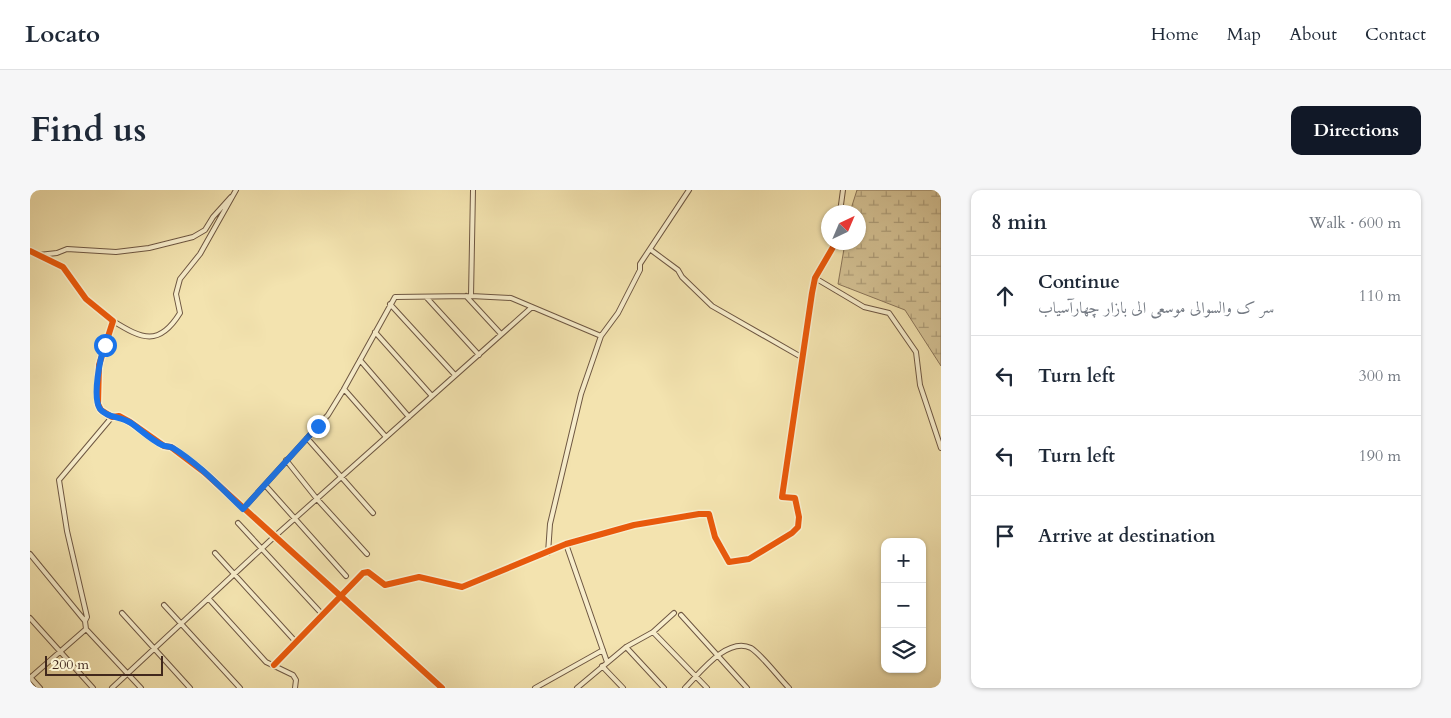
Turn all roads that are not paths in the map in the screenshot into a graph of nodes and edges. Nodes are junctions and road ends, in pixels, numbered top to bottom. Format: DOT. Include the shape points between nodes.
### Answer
graph roads {
  1 [pos="473,190"];
  2 [pos="688,190"];
  3 [pos="843,190"];
  4 [pos="236,191"];
  5 [pos="841,205"];
  6 [pos="650,250"];
  7 [pos="831,250"];
  8 [pos="30,251"];
  9 [pos="38,255"];
  10 [pos="815,278"];
  11 [pos="468,296"];
  12 [pos="427,298"];
  13 [pos="390,304"];
  14 [pos="532,307"];
  15 [pos="113,321"];
  16 [pos="375,332"];
  17 [pos="501,334"];
  18 [pos="602,336"];
  19 [pos="478,355"];
  20 [pos="803,358"];
  21 [pos="360,360"];
  22 [pos="456,375"];
  23 [pos="344,389"];
  24 [pos="432,396"];
  25 [pos="112,417"];
  26 [pos="409,417"];
  27 [pos="386,437"];
  28 [pos="307,438"];
  29 [pos="941,448"];
  30 [pos="286,460"];
  31 [pos="342,477"];
  32 [pos="264,485"];
  33 [pos="317,499"];
  34 [pos="243,509"];
  35 [pos="373,513"];
  36 [pos="295,518"];
  37 [pos="238,522"];
  38 [pos="274,537"];
  39 [pos="566,544"];
  40 [pos="262,549"];
  41 [pos="215,553"];
  42 [pos="548,553"];
  43 [pos="30,554"];
  44 [pos="367,554"];
  45 [pos="235,575"];
  46 [pos="346,576"];
  47 [pos="341,596"];
  48 [pos="209,599"];
  49 [pos="164,605"];
  50 [pos="122,613"];
  51 [pos="674,613"];
  52 [pos="322,614"];
  53 [pos="682,615"];
  54 [pos="30,618"];
  55 [pos="85,621"];
  56 [pos="182,625"];
  57 [pos="86,629"];
  58 [pos="653,632"];
  59 [pos="295,640"];
  60 [pos="626,647"];
  61 [pos="154,649"];
  62 [pos="604,650"];
  63 [pos="60,652"];
  64 [pos="718,656"];
  65 [pos="607,662"];
  66 [pos="274,664"];
  67 [pos="602,666"];
  68 [pos="128,673"];
  69 [pos="696,677"];
  70 [pos="30,678"];
  71 [pos="579,687"];
  72 [pos="40,688"];
  73 [pos="93,688"];
  74 [pos="112,688"];
  75 [pos="141,688"];
  76 [pos="190,688"];
  77 [pos="240,688"];
  78 [pos="295,688"];
  79 [pos="442,688"];
  80 [pos="535,688"];
  81 [pos="623,688"];
  82 [pos="664,688"];
  83 [pos="684,688"];
  84 [pos="706,688"];
  85 [pos="747,688"];
  86 [pos="788,688"];
  1 -- 11 [label="street"];
  2 -- 6 [label="street"];
  3 -- 5 [label="street"];
  4 -- 9 [label="street" via="205,230 193,236 149,248 116,252 66,248 57,253"];
  4 -- 15 [label="street" via="200,254 180,279 176,294 180,313 171,327 152,337 136,336"];
  6 -- 18 [label="street" via="640,264 618,313"];
  6 -- 20 [label="street" via="678,270 712,306"];
  7 -- 10 [label="street"];
  8 -- 9 [label="street"];
  9 -- 15 [label="street" via="63,267 86,299"];
  10 -- 20 [label="street"];
  10 -- 29 [label="street" via="864,307 889,313 916,352 920,385"];
  11 -- 12 [label="street"];
  11 -- 14 [label="street" via="511,298"];
  11 -- 17 [label="street"];
  12 -- 13 [label="street" via="399,296"];
  12 -- 19 [label="street"];
  13 -- 16 [label="street"];
  13 -- 22 [label="street"];
  14 -- 17 [label="street"];
  14 -- 18 [label="street"];
  15 -- 25 [label="street" via="100,357 98,378 98,404"];
  16 -- 21 [label="street"];
  16 -- 24 [label="street"];
  17 -- 19 [label="street"];
  18 -- 42 [label="street" via="581,394 550,524"];
  19 -- 22 [label="street"];
  20 -- 39 [label="street" via="782,497 795,498 799,517 798,527 792,534 749,559 729,562 715,537 709,514 634,525"];
  21 -- 23 [label="street"];
  21 -- 26 [label="street"];
  22 -- 24 [label="street"];
  23 -- 27 [label="street"];
  23 -- 28 [label="street" via="328,415"];
  24 -- 26 [label="street"];
  25 -- 34 [label="street" via="119,416 164,446 171,446"];
  25 -- 55 [label="street" via="59,480 67,532 87,617"];
  26 -- 27 [label="street"];
  27 -- 31 [label="street"];
  28 -- 30 [label="street"];
  28 -- 31 [label="street"];
  30 -- 32 [label="street"];
  30 -- 33 [label="street"];
  31 -- 33 [label="street"];
  31 -- 35 [label="street"];
  32 -- 34 [label="street"];
  32 -- 36 [label="street"];
  33 -- 36 [label="street"];
  33 -- 44 [label="street"];
  34 -- 38 [label="street"];
  36 -- 38 [label="street"];
  36 -- 46 [label="street"];
  37 -- 40 [label="street"];
  38 -- 40 [label="street"];
  38 -- 47 [label="street"];
  39 -- 42 [label="street"];
  39 -- 62 [label="street"];
  40 -- 45 [label="street"];
  40 -- 52 [label="street"];
  41 -- 45 [label="street"];
  42 -- 47 [label="street" via="462,587 419,576 385,586 368,572"];
  43 -- 55 [label="street"];
  45 -- 48 [label="street"];
  45 -- 59 [label="street"];
  47 -- 52 [label="street"];
  47 -- 79 [label="street"];
  48 -- 56 [label="street"];
  48 -- 66 [label="street" via="266,662"];
  49 -- 56 [label="street"];
  50 -- 61 [label="street"];
  51 -- 58 [label="street"];
  52 -- 59 [label="street"];
  53 -- 64 [label="street"];
  54 -- 63 [label="street"];
  55 -- 57 [label="street"];
  56 -- 61 [label="street"];
  56 -- 77 [label="street"];
  57 -- 63 [label="street"];
  57 -- 68 [label="street"];
  58 -- 60 [label="street"];
  58 -- 69 [label="street"];
  59 -- 66 [label="street"];
  60 -- 65 [label="street"];
  60 -- 82 [label="street"];
  61 -- 68 [label="street"];
  61 -- 76 [label="street"];
  62 -- 65 [label="street"];
  62 -- 80 [label="street"];
  63 -- 70 [label="street"];
  63 -- 73 [label="street"];
  64 -- 69 [label="street"];
  64 -- 85 [label="street"];
  64 -- 86 [label="street" via="728,647 751,649"];
  65 -- 67 [label="street"];
  66 -- 78 [label="street" via="294,675"];
  67 -- 71 [label="street"];
  67 -- 81 [label="street"];
  68 -- 74 [label="street"];
  68 -- 75 [label="street"];
  69 -- 83 [label="street"];
  69 -- 84 [label="street"];
  70 -- 72 [label="street"];
}
